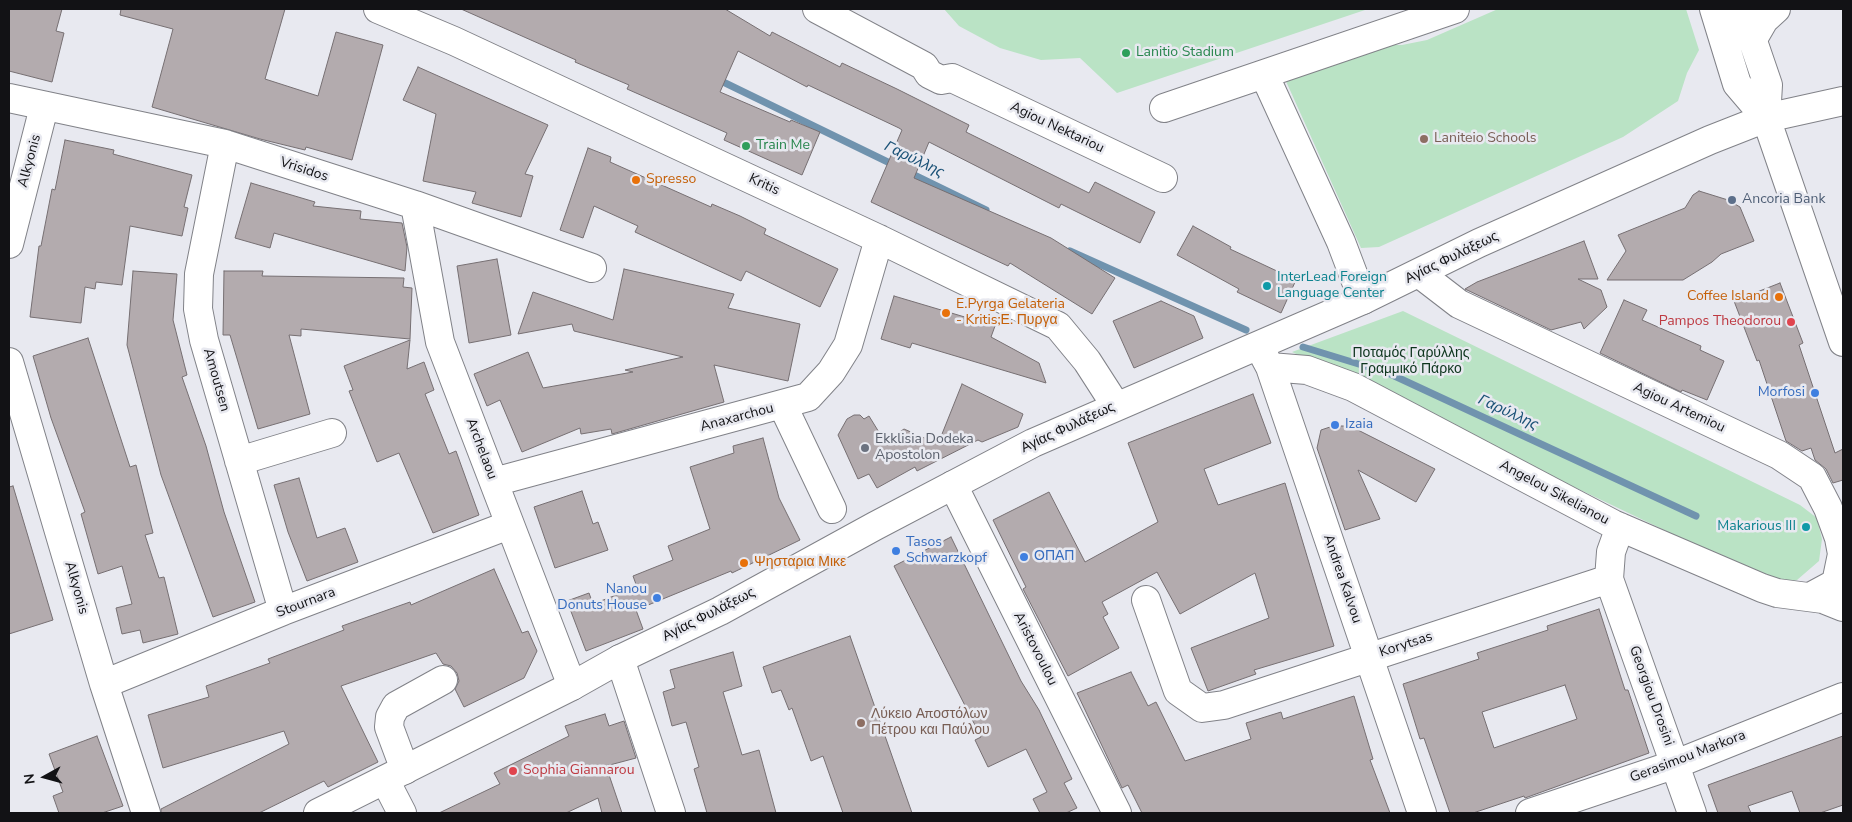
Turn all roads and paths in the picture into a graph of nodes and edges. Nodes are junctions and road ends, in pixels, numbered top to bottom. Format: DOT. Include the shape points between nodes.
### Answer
graph roads {
  1 [pos="378,9"];
  2 [pos="817,9"];
  3 [pos="1455,9"];
  4 [pos="1714,9"];
  5 [pos="1742,9"];
  6 [pos="1776,9"];
  7 [pos="1753,40"];
  8 [pos="1264,74"];
  9 [pos="9,98"];
  10 [pos="1843,101"];
  11 [pos="44,107"];
  12 [pos="1164,108"];
  13 [pos="1766,118"];
  14 [pos="225,144"];
  15 [pos="1163,178"];
  16 [pos="415,205"];
  17 [pos="10,234"];
  18 [pos="879,239"];
  19 [pos="592,268"];
  20 [pos="1420,274"];
  21 [pos="1362,300"];
  22 [pos="1843,342"];
  23 [pos="1265,356"];
  24 [pos="9,362"];
  25 [pos="783,406"];
  26 [pos="1116,406"];
  27 [pos="332,433"];
  28 [pos="239,461"];
  29 [pos="494,482"];
  30 [pos="953,485"];
  31 [pos="832,509"];
  32 [pos="509,525"];
  33 [pos="1620,527"];
  34 [pos="1609,579"];
  35 [pos="1810,597"];
  36 [pos="1146,600"];
  37 [pos="1843,607"];
  38 [pos="283,611"];
  39 [pos="1369,657"];
  40 [pos="620,659"];
  41 [pos="442,680"];
  42 [pos="104,684"];
  43 [pos="572,686"];
  44 [pos="1843,697"];
  45 [pos="1676,764"];
  46 [pos="395,775"];
  47 [pos="146,813"];
  48 [pos="318,813"];
  49 [pos="402,813"];
  50 [pos="670,813"];
  51 [pos="1117,813"];
  52 [pos="1422,813"];
  53 [pos="1530,813"];
  54 [pos="1692,813"];
  1 -- 18 [label="street, Kritis"];
  2 -- 15 [label="street, Agiou Nektariou" via="924,66 941,80 952,78"];
  3 -- 8 [label="street"];
  4 -- 13 [label="street" via="1737,84"];
  5 -- 7 [label="street"];
  6 -- 7 [label="street" via="1764,20"];
  7 -- 13 [label="street" via="1768,85"];
  8 -- 12 [label="street"];
  8 -- 21 [label="street" via="1341,242"];
  9 -- 11 [label="street, Vrisidos"];
  10 -- 13 [label="street, Αγίας Φυλάξεως"];
  11 -- 14 [label="street, Vrisidos"];
  11 -- 17 [label="street, Alkyonis"];
  13 -- 20 [label="street, Αγίας Φυλάξεως" via="1479,243"];
  13 -- 22 [label="street"];
  14 -- 16 [label="street, Vrisidos"];
  14 -- 28 [label="street, Amoutsen" via="199,274 198,309"];
  16 -- 19 [label="street, Vrisidos"];
  16 -- 29 [label="street, Archelaou" via="440,342"];
  18 -- 25 [label="street, Anaxarchou" via="848,345 831,372 808,398"];
  18 -- 26 [label="street, Kritis" via="1058,326 1087,361"];
  20 -- 21 [label="street, Αγίας Φυλάξεως"];
  20 -- 35 [label="street, Agiou Artemiou" via="1459,304 1778,455 1812,477 1831,516 1842,554 1836,583"];
  21 -- 23 [label="street, Αγίας Φυλάξεως"];
  23 -- 26 [label="street, Αγίας Φυλάξεως"];
  23 -- 33 [label="street, Angelou Sikelianou" via="1353,387"];
  23 -- 39 [label="street, Andrea Kalvou"];
  24 -- 42 [label="street, Alkyonis"];
  25 -- 29 [label="street, Anaxarchou"];
  25 -- 31 [label="street"];
  26 -- 30 [label="street, Αγίας Φυλάξεως" via="1033,443"];
  27 -- 28 [label="street"];
  28 -- 38 [label="street, Amoutsen"];
  29 -- 32 [label="street, Archelaou"];
  30 -- 40 [label="street, Αγίας Φυλάξεως" via="720,612"];
  30 -- 51 [label="street, Aristovoulou"];
  32 -- 38 [label="street, Stournara"];
  32 -- 43 [label="street, Archelaou"];
  33 -- 34 [label="street" via="1611,552"];
  33 -- 35 [label="street, Angelou Sikelianou" via="1762,588"];
  34 -- 39 [label="street, Korytsas"];
  34 -- 45 [label="street, Georgiou Drosini"];
  35 -- 37 [label="street, Angelou Sikelianou" via="1822,598"];
  36 -- 39 [label="street, Korytsas" via="1178,691 1202,708 1224,705"];
  38 -- 42 [label="street, Stournara"];
  39 -- 52 [label="street, Andrea Kalvou"];
  40 -- 43 [label="street, Αγίας Φυλάξεως"];
  40 -- 50 [label="street"];
  41 -- 46 [label="street" via="396,706 390,717"];
  42 -- 47 [label="street, Alkyonis"];
  43 -- 46 [label="street, Αγίας Φυλάξεως"];
  44 -- 45 [label="street, Gerasimou Markora"];
  45 -- 53 [label="street, Gerasimou Markora"];
  45 -- 54 [label="street, Georgiou Drosini"];
  46 -- 48 [label="street, Αγίας Φυλάξεως"];
  46 -- 49 [label="street"];
}
